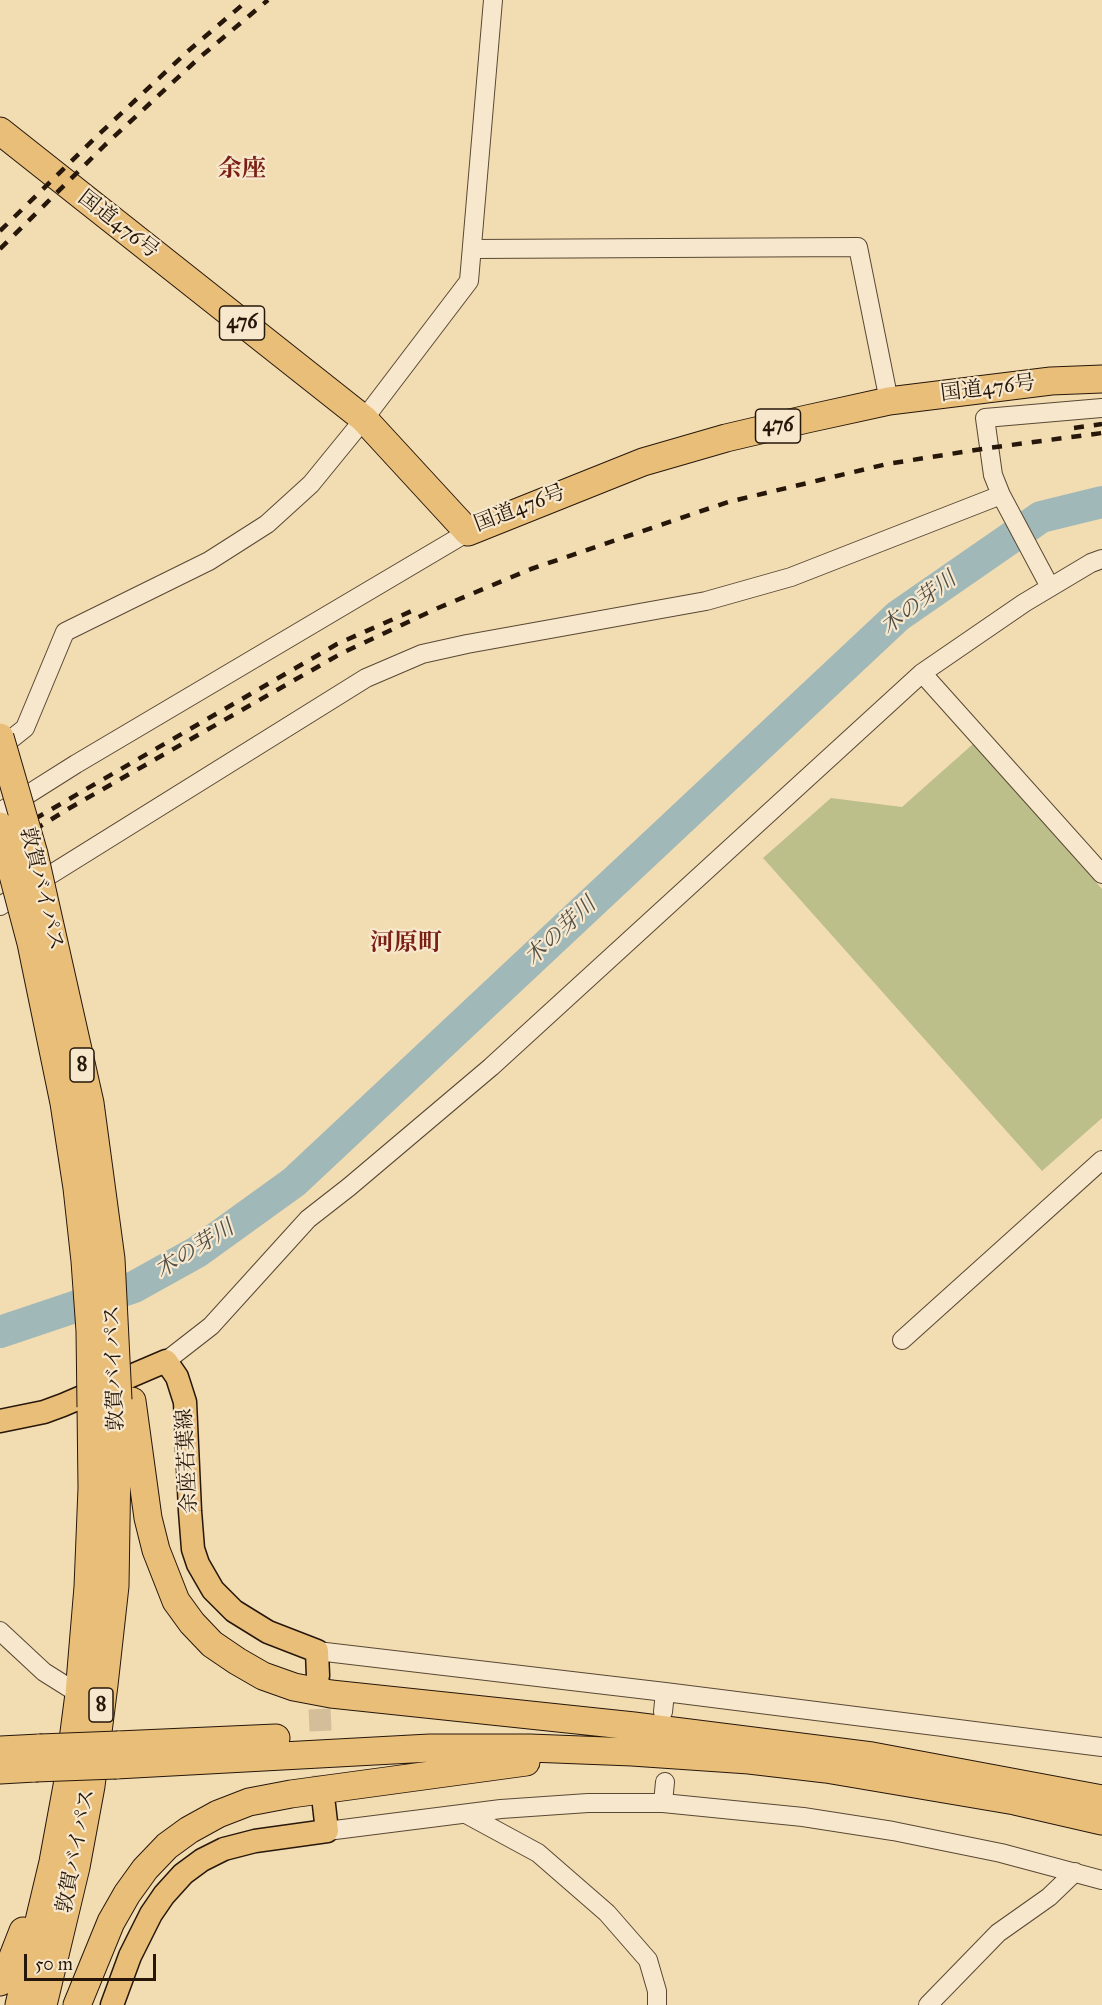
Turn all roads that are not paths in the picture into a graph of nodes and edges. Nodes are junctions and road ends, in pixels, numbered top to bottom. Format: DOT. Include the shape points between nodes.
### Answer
graph roads {
  1 [pos="494,0"];
  2 [pos="0,131"];
  3 [pos="472,249"];
  4 [pos="1102,379"];
  5 [pos="888,401"];
  6 [pos="1102,408"];
  7 [pos="364,419"];
  8 [pos="1003,500"];
  9 [pos="468,532"];
  10 [pos="1102,559"];
  11 [pos="1050,587"];
  12 [pos="922,673"];
  13 [pos="0,737"];
  14 [pos="0,748"];
  15 [pos="0,813"];
  16 [pos="0,826"];
  17 [pos="1102,874"];
  18 [pos="0,906"];
  19 [pos="1102,1160"];
  20 [pos="902,1340"];
  21 [pos="166,1361"];
  22 [pos="125,1401"];
  23 [pos="0,1421"];
  24 [pos="0,1631"];
  25 [pos="317,1651"];
  26 [pos="318,1676"];
  27 [pos="665,1692"];
  28 [pos="79,1694"];
  29 [pos="663,1712"];
  30 [pos="754,1741"];
  31 [pos="1102,1747"];
  32 [pos="0,1750"];
  33 [pos="117,1755"];
  34 [pos="695,1755"];
  35 [pos="38,1758"];
  36 [pos="0,1770"];
  37 [pos="665,1782"];
  38 [pos="1102,1799"];
  39 [pos="663,1803"];
  40 [pos="324,1805"];
  41 [pos="466,1814"];
  42 [pos="1102,1821"];
  43 [pos="327,1831"];
  44 [pos="1075,1872"];
  45 [pos="1102,1880"];
  46 [pos="0,1982"];
  47 [pos="19,2005"];
  48 [pos="43,2005"];
  49 [pos="77,2005"];
  50 [pos="112,2005"];
  51 [pos="657,2005"];
  52 [pos="928,2005"];
  1 -- 3 [label="street"];
  2 -- 7 [label="highway, 国道476号 / 476"];
  3 -- 5 [label="street" via="858,247"];
  3 -- 7 [label="street" via="469,281"];
  4 -- 5 [label="highway, 国道476号 / 476" via="1051,381"];
  5 -- 9 [label="highway, 国道476号 / 476" via="726,438 643,462"];
  6 -- 8 [label="street" via="985,418 993,476"];
  7 -- 9 [label="highway, 国道476号 / 476"];
  7 -- 14 [label="street" via="311,484 267,524 208,561 65,632 24,728"];
  8 -- 11 [label="street"];
  8 -- 18 [label="street" via="791,577 706,601 422,654 366,678"];
  9 -- 15 [label="street" via="95,752"];
  10 -- 11 [label="street"];
  11 -- 12 [label="street"];
  12 -- 17 [label="street"];
  12 -- 21 [label="street" via="491,1067 308,1219 211,1326"];
  13 -- 22 [label="highway, 敦賀バイパス / 8, bridge" via="34,854 108,1184 118,1249"];
  16 -- 28 [label="highway, 敦賀バイパス / 8, bridge" via="31,943 66,1114 85,1261 92,1488"];
  19 -- 20 [label="street"];
  21 -- 23 [label="main road" via="63,1406"];
  21 -- 25 [label="main road, 余座若葉線" via="177,1377 185,1402 193,1549 198,1564 213,1590 234,1611 262,1629"];
  22 -- 30 [label="highway" via="148,1518 177,1601 212,1644 263,1676 331,1694"];
  22 -- 48 [label="highway, 敦賀バイパス / 8" via="115,1586 91,1786"];
  24 -- 28 [label="street" via="44,1672"];
  25 -- 26 [label="main road"];
  25 -- 27 [label="street"];
  27 -- 29 [label="street"];
  27 -- 31 [label="street"];
  28 -- 46 [label="highway" via="44,1859 21,1939"];
  28 -- 47 [label="highway, 敦賀バイパス / 8" via="53,1863"];
  30 -- 33 [label="highway" via="481,1730"];
  30 -- 38 [label="highway" via="872,1755"];
  32 -- 35 [label="highway"];
  33 -- 34 [label="highway" via="477,1747"];
  33 -- 35 [label="highway, bridge"];
  34 -- 42 [label="highway" via="826,1769 1015,1801"];
  34 -- 49 [label="highway" via="599,1757 490,1766 291,1794 249,1802 218,1814 167,1846 127,1893 106,1931"];
  35 -- 36 [label="highway"];
  37 -- 39 [label="street"];
  39 -- 41 [label="street" via="588,1803"];
  39 -- 44 [label="street" via="803,1817 893,1831"];
  40 -- 43 [label="main road"];
  41 -- 43 [label="street"];
  41 -- 51 [label="street" via="538,1853 607,1913 648,1960"];
  43 -- 50 [label="main road" via="224,1849 183,1874 151,1914"];
  44 -- 45 [label="street"];
  44 -- 52 [label="street" via="1048,1897 998,1932"];
}
